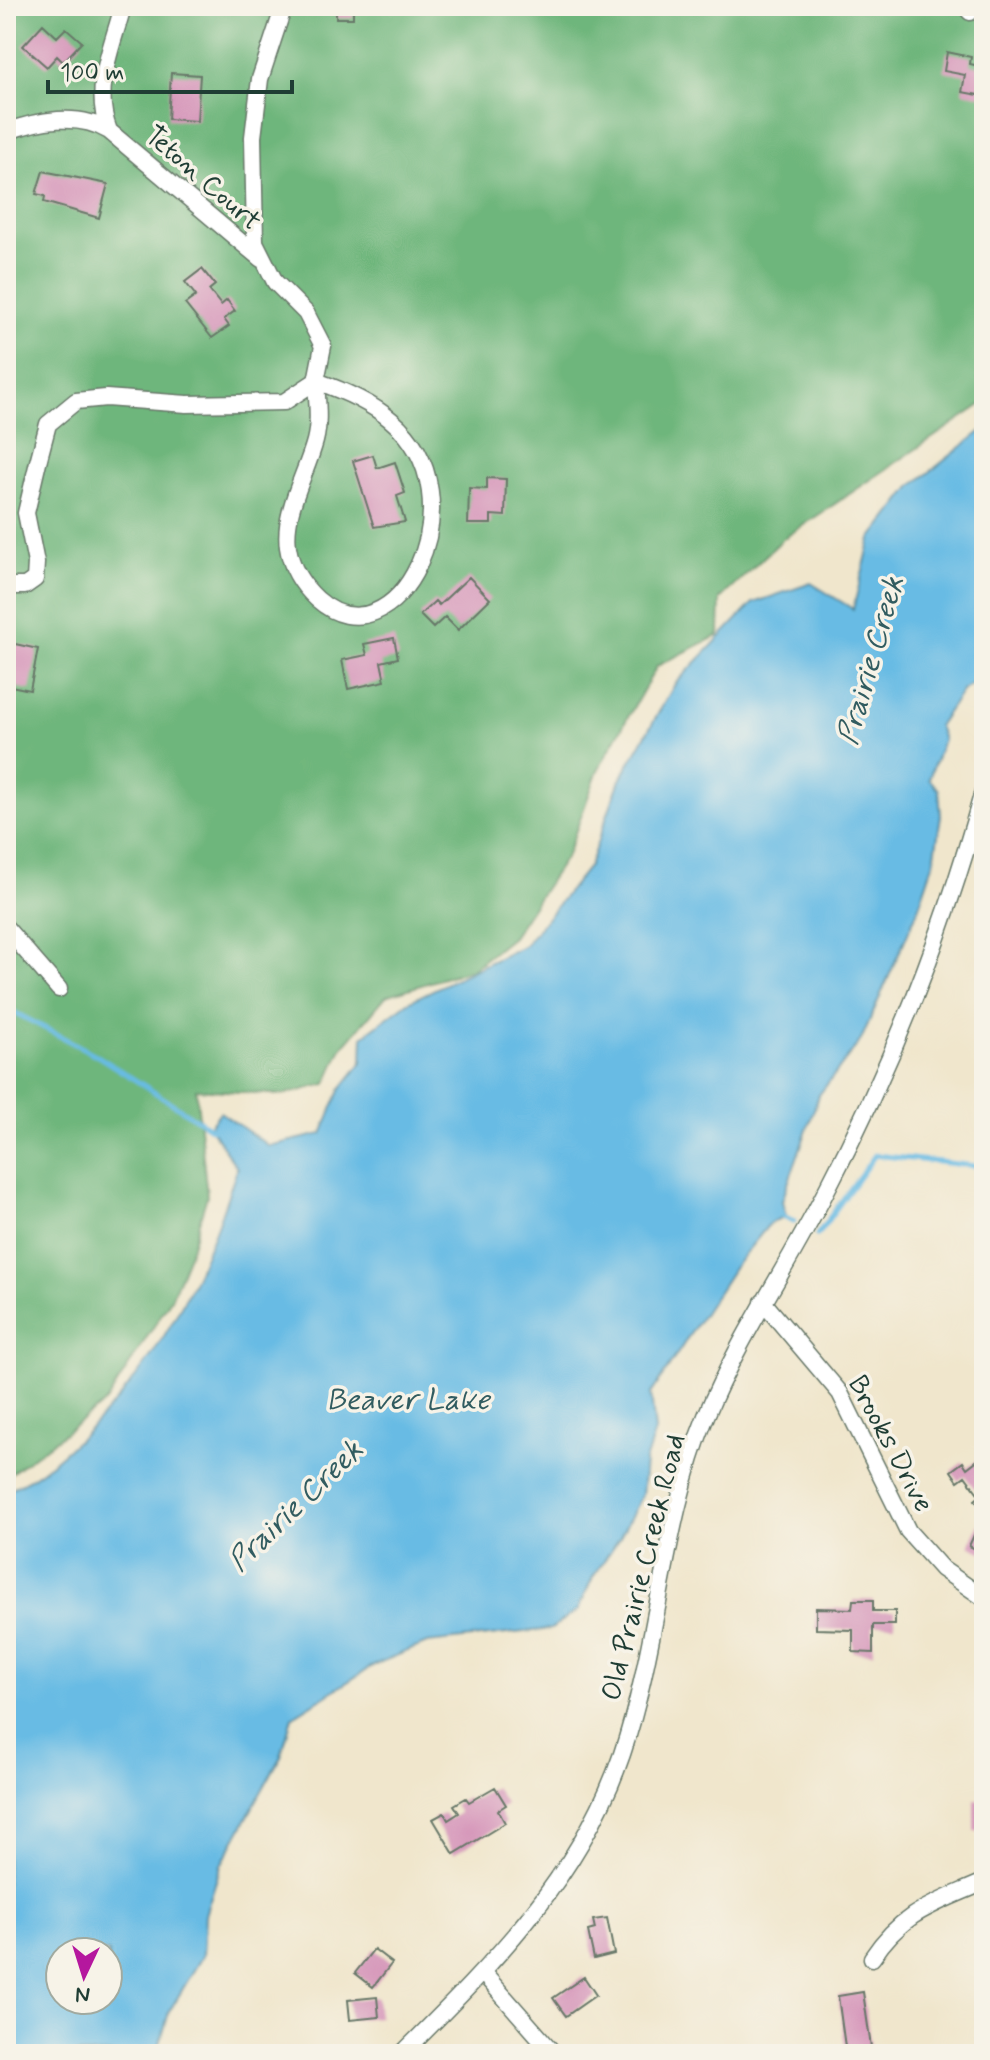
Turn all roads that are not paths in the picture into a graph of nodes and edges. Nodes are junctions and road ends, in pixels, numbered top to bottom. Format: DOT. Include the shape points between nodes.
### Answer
graph roads {
  1 [pos="123,6"];
  2 [pos="284,6"];
  3 [pos="109,131"];
  4 [pos="6,132"];
  5 [pos="265,263"];
  6 [pos="316,381"];
  7 [pos="6,586"];
  8 [pos="984,788"];
  9 [pos="6,928"];
  10 [pos="59,989"];
  11 [pos="763,1302"];
  12 [pos="984,1598"];
  13 [pos="984,1882"];
  14 [pos="872,1958"];
  15 [pos="483,1973"];
  16 [pos="402,2054"];
  17 [pos="554,2054"];
  1 -- 3 [label="street, Teton Court" via="100,102"];
  2 -- 5 [label="street" via="260,79 253,137 255,242"];
  3 -- 4 [label="street, Teton Court" via="74,120 31,122"];
  3 -- 5 [label="street, Teton Court"];
  5 -- 6 [label="street" via="275,282 306,313 323,346"];
  6 -- 6 [label="street" via="392,421 415,446 429,480 432,516 426,552 411,583 389,604 361,614 330,610 302,585 288,547 292,507 315,440"];
  6 -- 7 [label="street" via="284,402 76,401 48,424 26,513 35,579 25,586"];
  8 -- 11 [label="street, Old Prairie Creek Road" via="937,939 894,1050 822,1199"];
  9 -- 10 [label="street"];
  11 -- 12 [label="street, Brooks Drive" via="840,1393 908,1531 942,1569"];
  11 -- 15 [label="street, Old Prairie Creek Road" via="705,1419 660,1576 631,1722 608,1792 569,1867"];
  13 -- 14 [label="street" via="922,1908 890,1932"];
  15 -- 16 [label="street, Old Prairie Creek Road"];
  15 -- 17 [label="street"];
}
